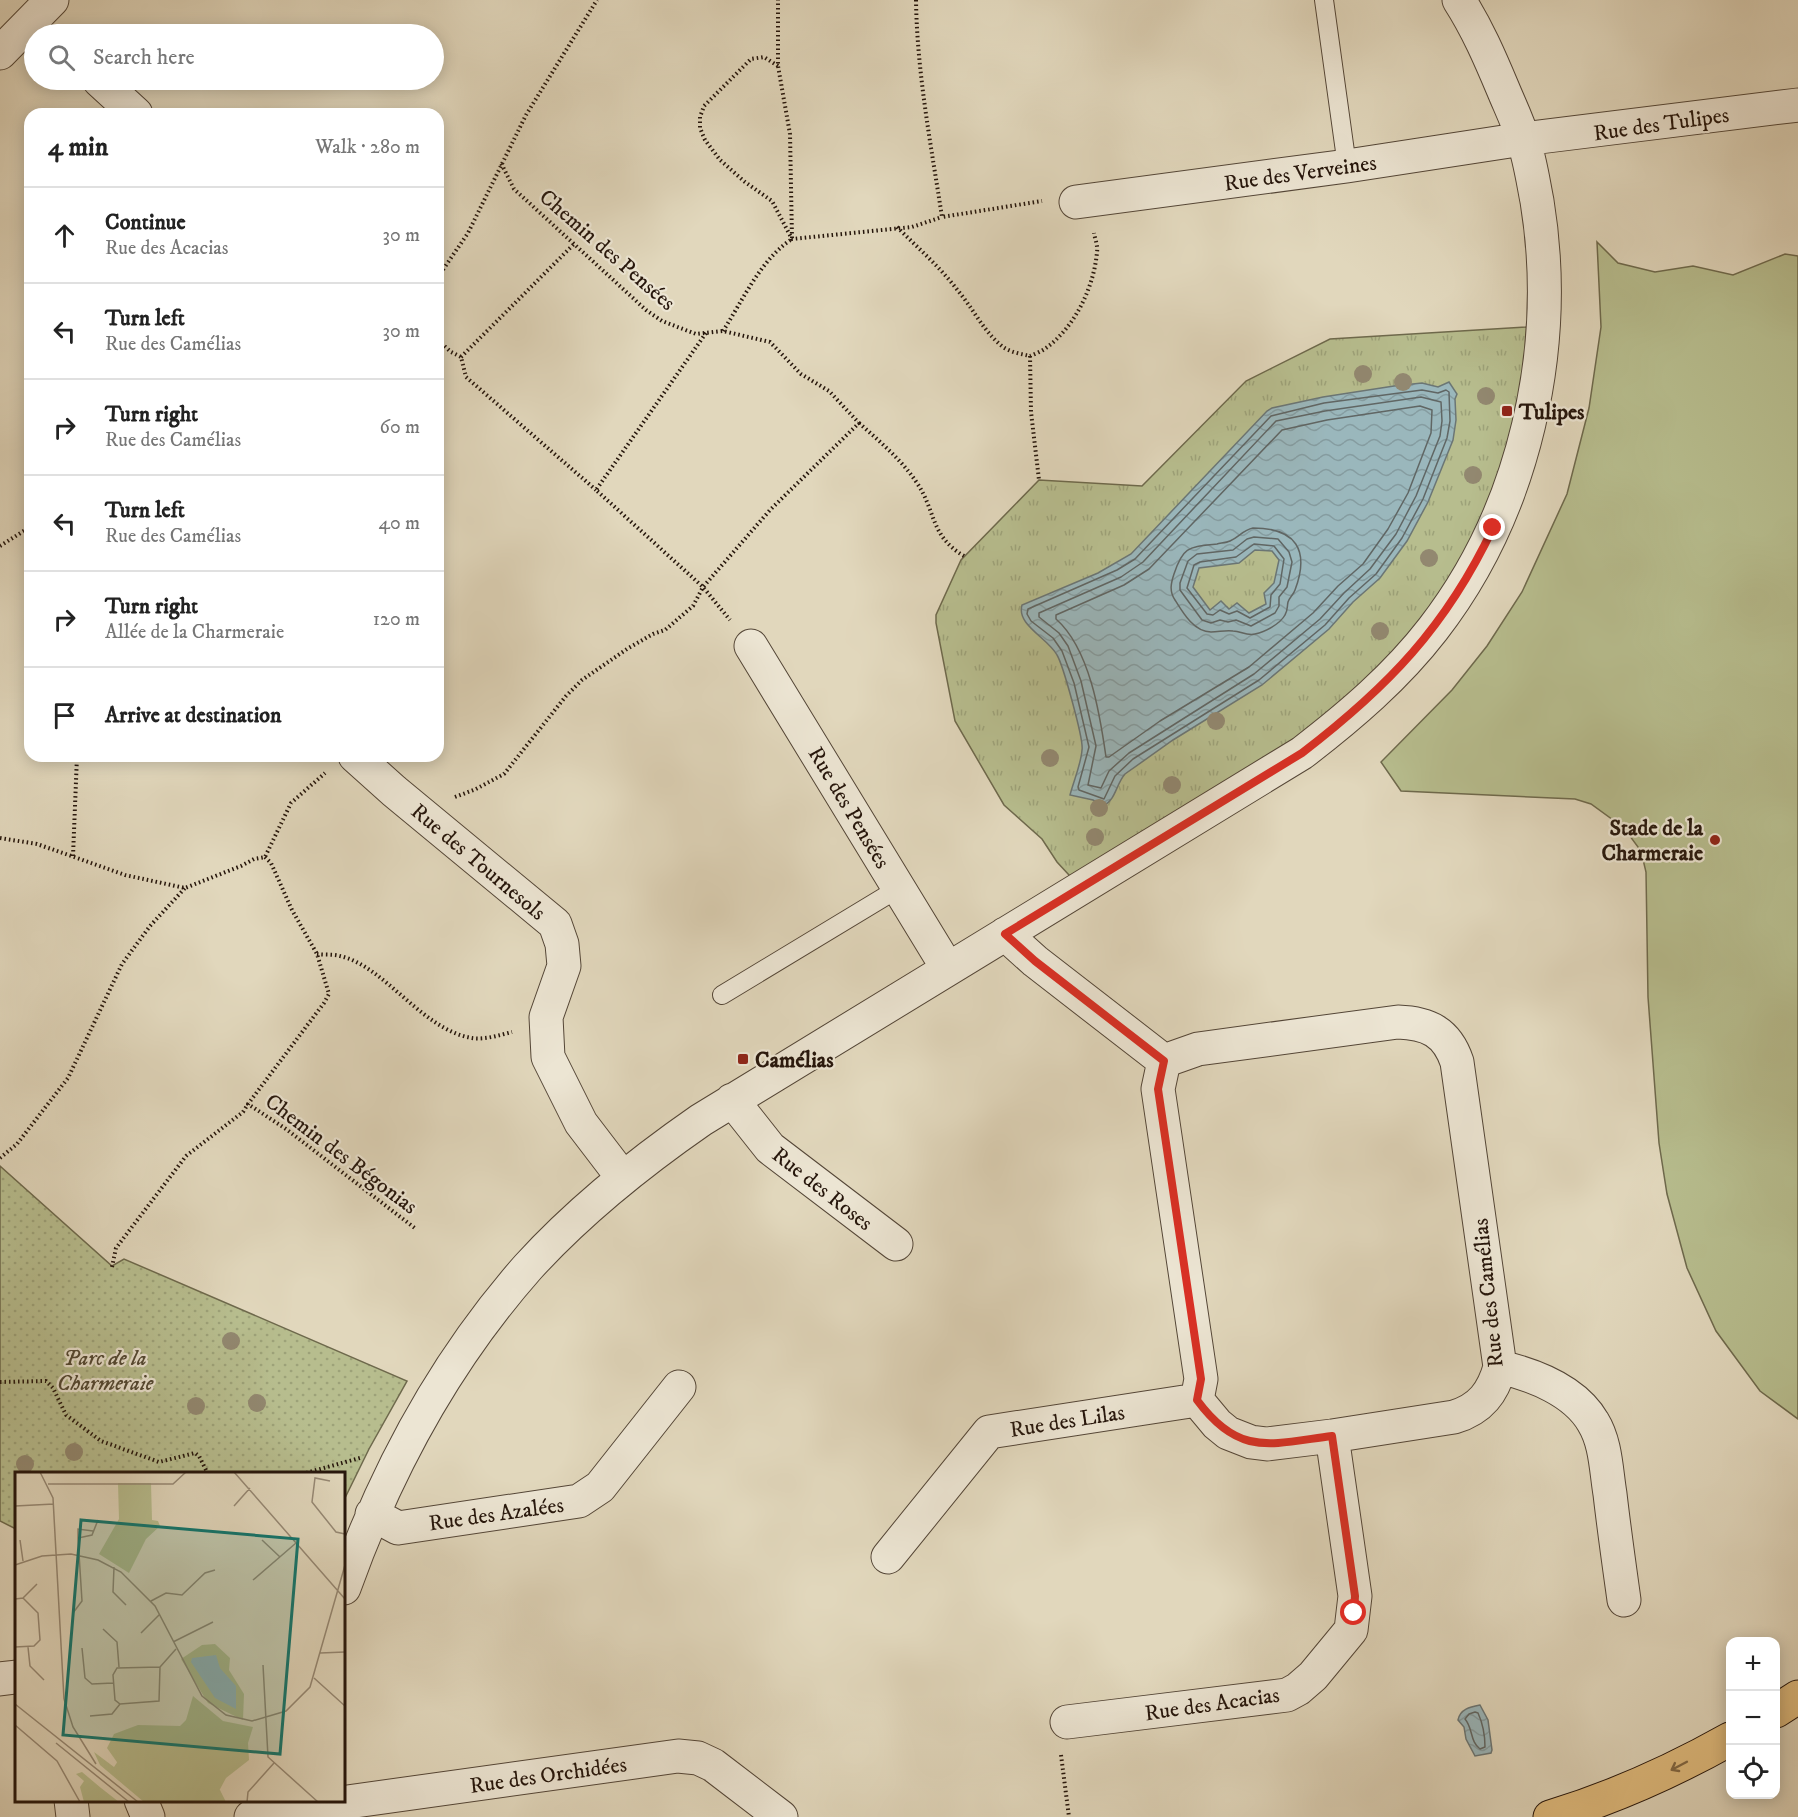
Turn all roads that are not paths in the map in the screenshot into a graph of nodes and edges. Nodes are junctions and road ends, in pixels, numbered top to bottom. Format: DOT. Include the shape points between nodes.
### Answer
graph roads {
  1 [pos="1324,0"];
  2 [pos="1459,0"];
  3 [pos="24,34"];
  4 [pos="0,53"];
  5 [pos="110,90"];
  6 [pos="1798,105"];
  7 [pos="129,108"];
  8 [pos="1523,139"];
  9 [pos="1347,166"];
  10 [pos="1076,202"];
  11 [pos="751,646"];
  12 [pos="362,762"];
  13 [pos="899,888"];
  14 [pos="1005,934"];
  15 [pos="948,969"];
  16 [pos="722,995"];
  17 [pos="1164,1061"];
  18 [pos="732,1100"];
  19 [pos="623,1178"];
  20 [pos="896,1244"];
  21 [pos="1500,1367"];
  22 [pos="679,1387"];
  23 [pos="1197,1400"];
  24 [pos="1332,1436"];
  25 [pos="372,1515"];
  26 [pos="888,1557"];
  27 [pos="345,1585"];
  28 [pos="1624,1600"];
  29 [pos="15,1677"];
  30 [pos="0,1680"];
  31 [pos="1798,1697"];
  32 [pos="1780,1708"];
  33 [pos="1067,1722"];
  34 [pos="1726,1742"];
  35 [pos="71,1802"];
  36 [pos="142,1802"];
  37 [pos="298,1809"];
  38 [pos="73,1817"];
  39 [pos="147,1817"];
  40 [pos="251,1817"];
  41 [pos="781,1817"];
  42 [pos="1550,1817"];
  1 -- 9 [label="lane"];
  2 -- 8 [label="street" via="1481,40"];
  3 -- 4 [label="street"];
  5 -- 7 [label="street"];
  6 -- 8 [label="street, Rue des Tulipes"];
  8 -- 9 [label="street, Rue des Verveines"];
  8 -- 14 [label="street" via="1533,178 1544,257 1544,326 1535,396 1516,471 1475,565 1454,599 1433,629 1380,688 1302,753"];
  9 -- 10 [label="street, Rue des Verveines"];
  11 -- 13 [label="street, Rue des Pensées"];
  12 -- 19 [label="street, Rue des Tournesols" via="555,924 564,966 546,1017 548,1057 581,1123"];
  13 -- 15 [label="street, Rue des Pensées"];
  13 -- 16 [label="lane"];
  14 -- 15 [label="street"];
  14 -- 17 [label="street"];
  15 -- 18 [label="street"];
  17 -- 21 [label="street, Rue des Camélias" via="1198,1049 1398,1022 1417,1023 1440,1035 1453,1050 1457,1062"];
  17 -- 23 [label="street" via="1158,1089 1201,1379"];
  18 -- 19 [label="street"];
  18 -- 20 [label="street, Rue des Roses" via="770,1148"];
  19 -- 25 [label="street" via="530,1266 456,1359 402,1450"];
  21 -- 24 [label="street, Rue des Camélias" via="1495,1385 1469,1412"];
  21 -- 28 [label="street" via="1552,1385 1593,1422 1604,1449"];
  22 -- 25 [label="street, Rue des Azalées" via="600,1487 579,1501 398,1528"];
  23 -- 24 [label="street, Rue des Camélias" via="1228,1433 1251,1442 1267,1444"];
  23 -- 26 [label="street, Rue des Lilas" via="989,1432"];
  24 -- 33 [label="street, Rue des Acacias" via="1355,1596 1354,1613 1351,1630 1313,1676 1287,1695"];
  25 -- 27 [label="street"];
  29 -- 30 [label="street"];
  31 -- 32 [label="highway"];
  34 -- 42 [label="highway, one-way" via="1654,1779"];
  35 -- 38 [label="street"];
  36 -- 39 [label="street"];
  37 -- 40 [label="street, Rue des Orchidées"];
  37 -- 41 [label="street, Rue des Orchidées" via="678,1756 698,1758 713,1765"];
}
